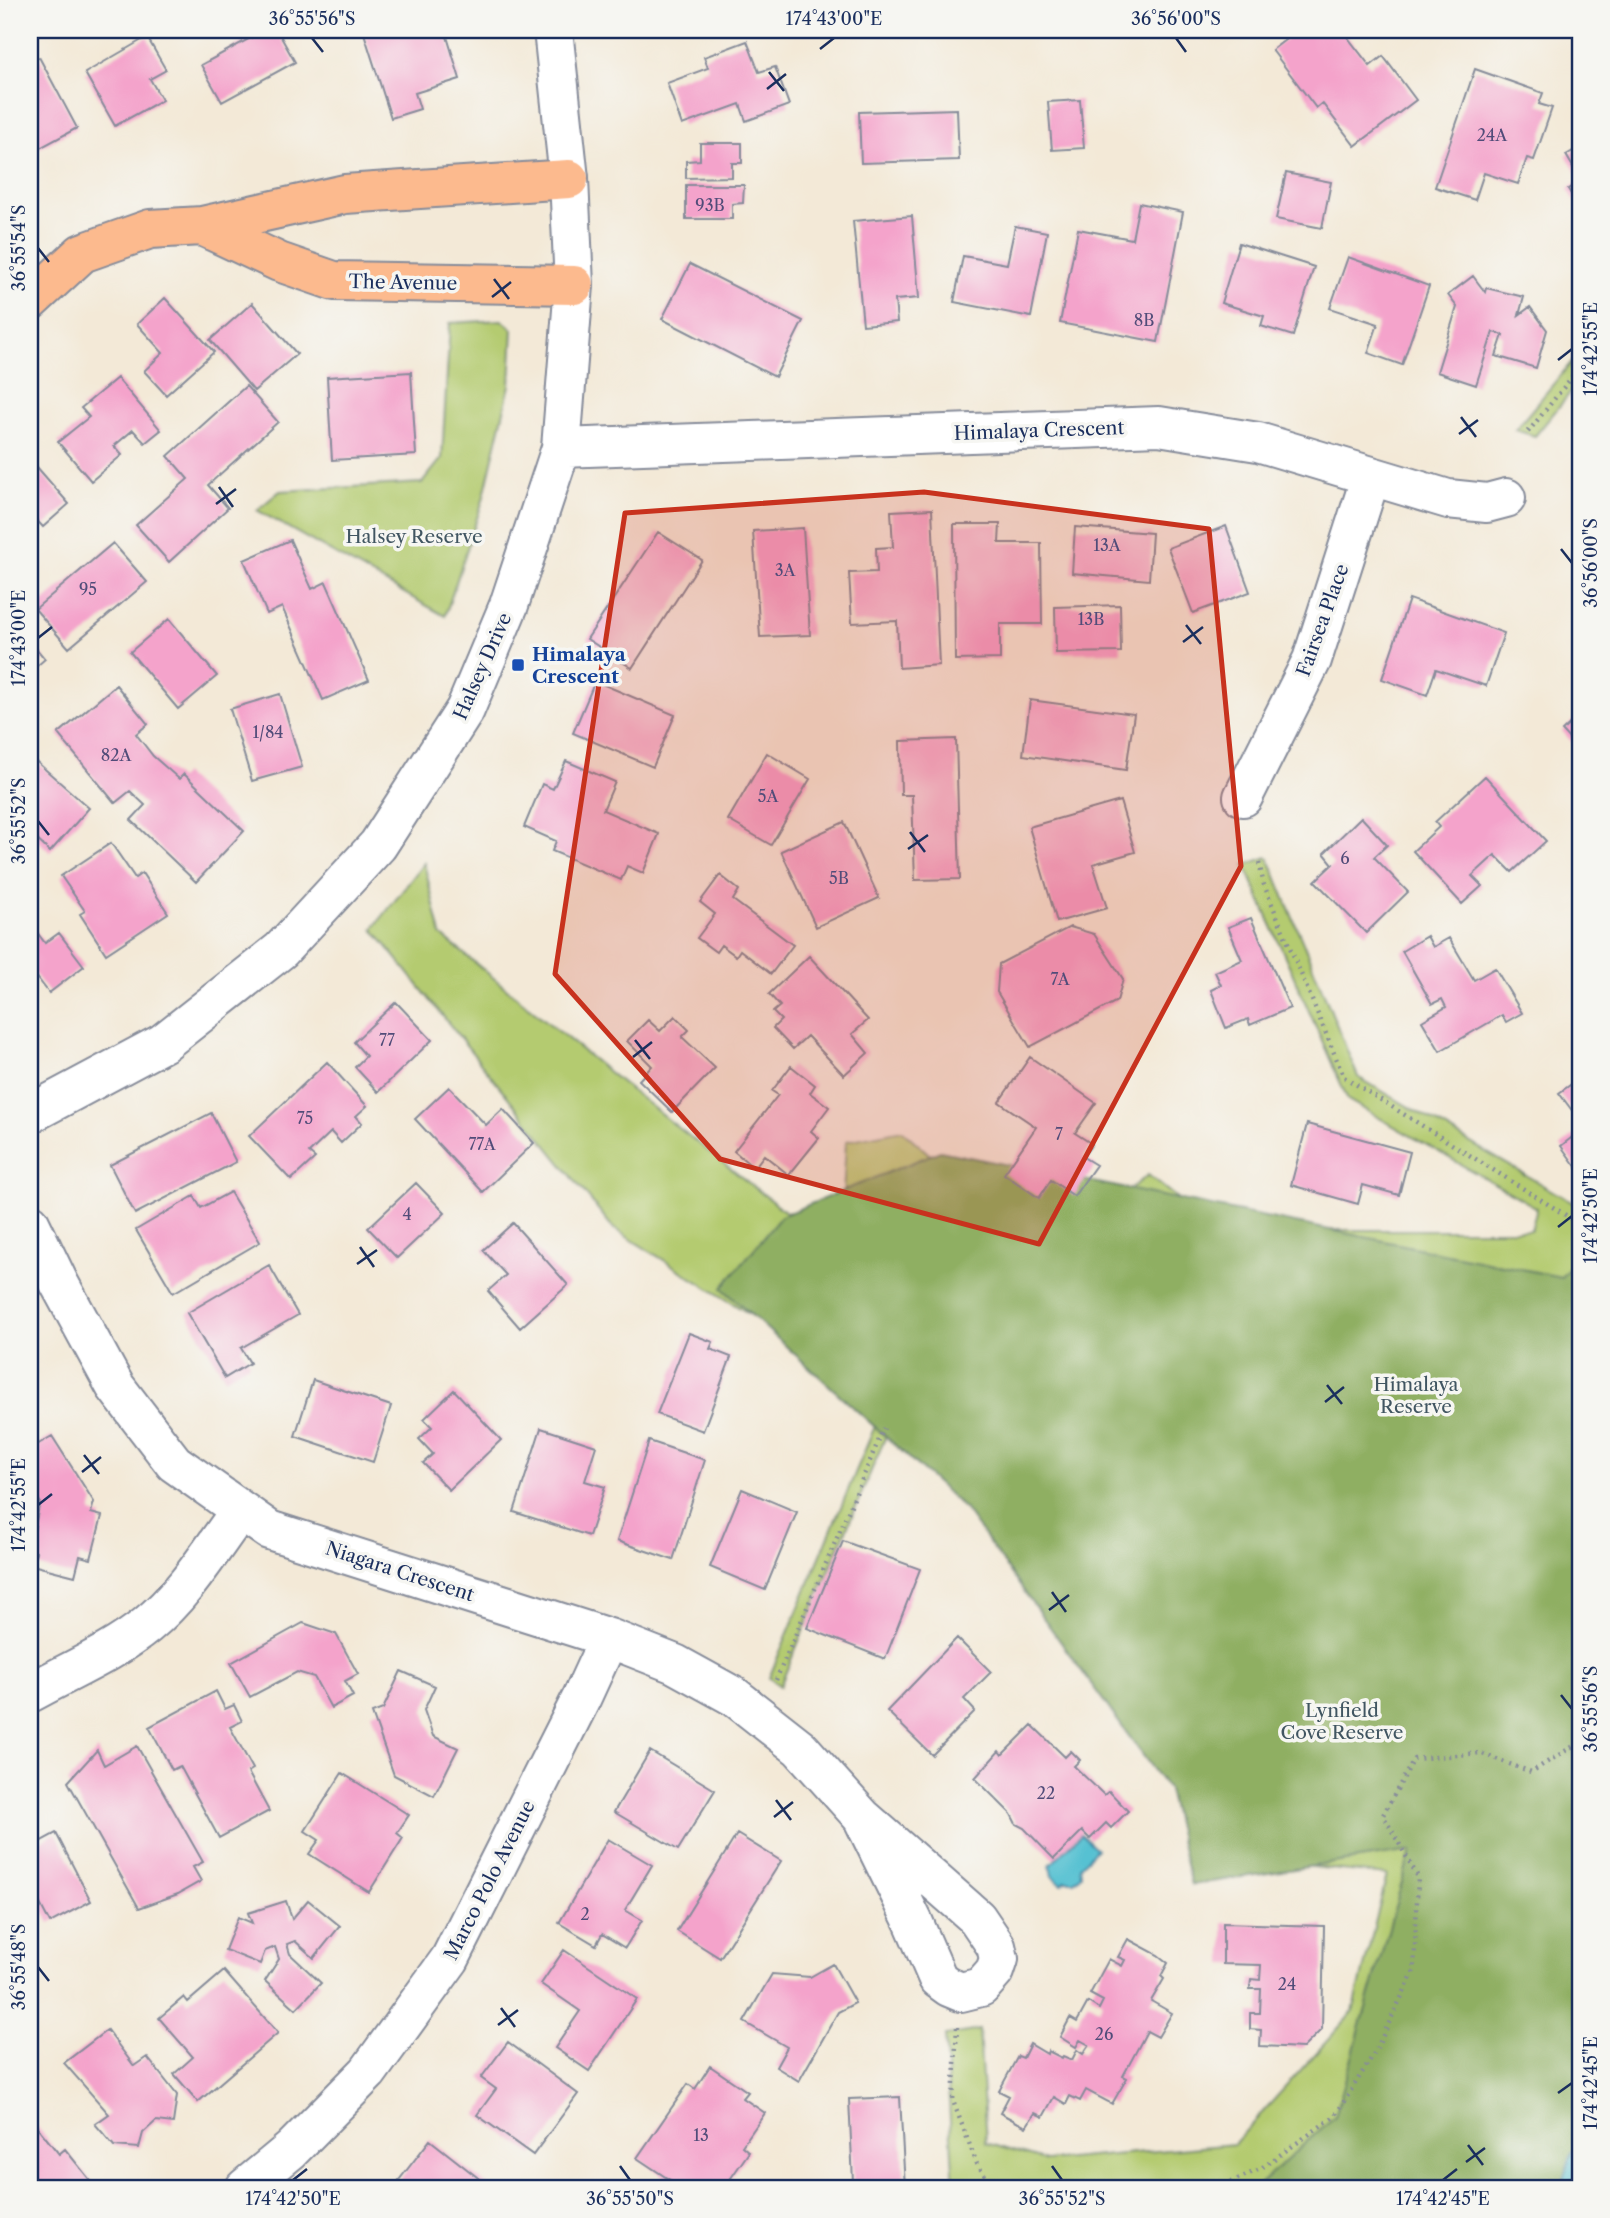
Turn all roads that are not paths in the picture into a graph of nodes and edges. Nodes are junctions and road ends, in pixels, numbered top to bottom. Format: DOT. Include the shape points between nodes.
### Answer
graph roads {
  1 [pos="553,30"];
  2 [pos="569,179"];
  3 [pos="202,226"];
  4 [pos="574,285"];
  5 [pos="30,301"];
  6 [pos="561,448"];
  7 [pos="1371,477"];
  8 [pos="1506,498"];
  9 [pos="1243,797"];
  10 [pos="30,1114"];
  11 [pos="30,1223"];
  12 [pos="240,1511"];
  13 [pos="609,1638"];
  14 [pos="30,1693"];
  15 [pos="862,1817"];
  16 [pos="245,2188"];
  1 -- 2 [label="street, Halsey Drive"];
  2 -- 3 [label="main road, The Avenue" via="345,194"];
  2 -- 4 [label="street, Halsey Drive"];
  3 -- 4 [label="main road, The Avenue" via="279,262 334,281"];
  3 -- 5 [label="main road, The Avenue" via="150,229 82,253"];
  4 -- 6 [label="street, Halsey Drive"];
  6 -- 7 [label="street, Himalaya Crescent" via="1159,426 1258,442"];
  6 -- 10 [label="street, Halsey Drive" via="509,605 465,710 378,845 281,950 163,1043"];
  7 -- 8 [label="street, Himalaya Crescent" via="1448,499 1487,503"];
  7 -- 9 [label="street, Fairsea Place" via="1312,660"];
  11 -- 12 [label="street, Niagara Crescent" via="115,1386 174,1463"];
  12 -- 13 [label="street, Niagara Crescent" via="269,1530"];
  12 -- 14 [label="street" via="180,1593 149,1623"];
  13 -- 15 [label="street, Niagara Crescent" via="675,1664 735,1697 800,1748"];
  13 -- 16 [label="street, Marco Polo Avenue" via="450,1959 368,2072"];
}
